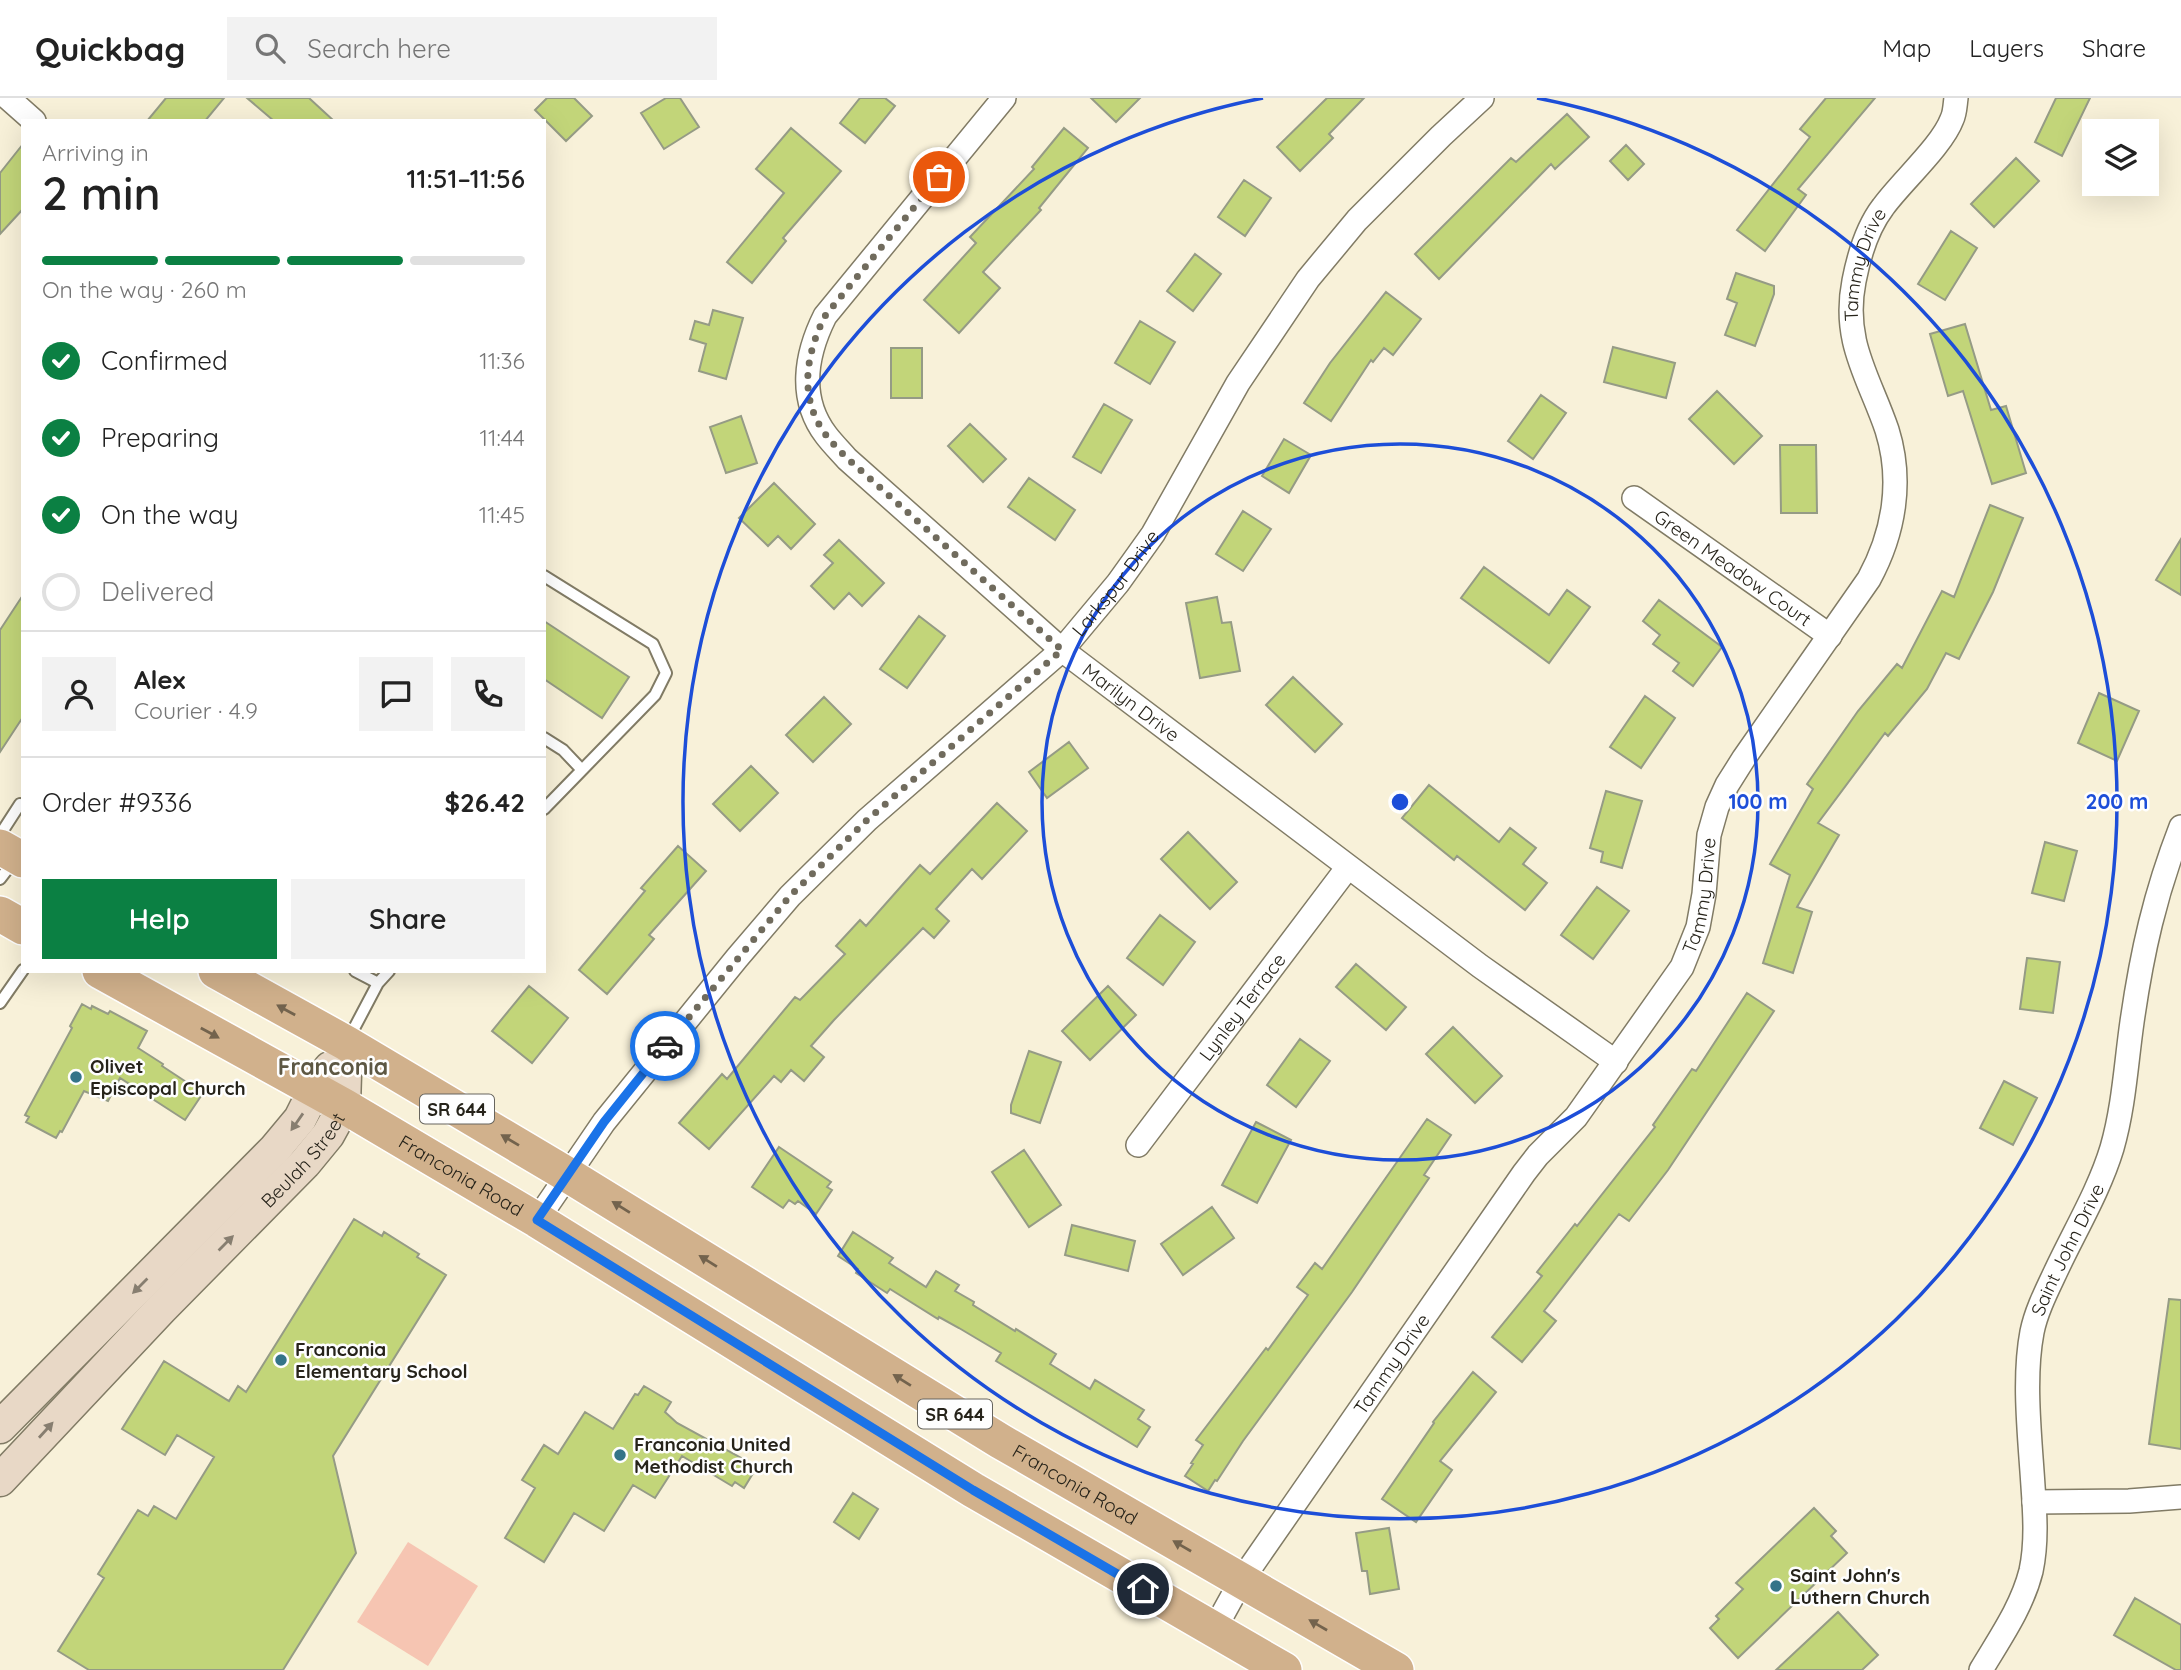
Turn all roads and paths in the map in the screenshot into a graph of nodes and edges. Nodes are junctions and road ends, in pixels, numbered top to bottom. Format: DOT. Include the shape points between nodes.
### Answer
graph roads {
  1 [pos="7,98"];
  2 [pos="1004,98"];
  3 [pos="1482,98"];
  4 [pos="1956,98"];
  5 [pos="0,104"];
  6 [pos="32,119"];
  7 [pos="1634,498"];
  8 [pos="546,577"];
  9 [pos="1830,636"];
  10 [pos="1062,650"];
  11 [pos="546,739"];
  12 [pos="582,770"];
  13 [pos="20,804"];
  14 [pos="546,807"];
  15 [pos="2181,827"];
  16 [pos="8,855"];
  17 [pos="1348,867"];
  18 [pos="0,914"];
  19 [pos="21,926"];
  20 [pos="21,973"];
  21 [pos="104,973"];
  22 [pos="220,973"];
  23 [pos="359,973"];
  24 [pos="387,973"];
  25 [pos="378,983"];
  26 [pos="0,1003"];
  27 [pos="346,1043"];
  28 [pos="1616,1062"];
  29 [pos="329,1098"];
  30 [pos="1138,1145"];
  31 [pos="568,1175"];
  32 [pos="537,1220"];
  33 [pos="0,1427"];
  34 [pos="0,1480"];
  35 [pos="2181,1497"];
  36 [pos="2034,1502"];
  37 [pos="1241,1581"];
  38 [pos="1214,1630"];
  39 [pos="1284,1670"];
  40 [pos="1396,1670"];
  41 [pos="1981,1670"];
  1 -- 5 [label="lane"];
  1 -- 6 [label="street"];
  2 -- 10 [label="street, Marilyn Drive" via="825,316 813,339 808,390 824,433 848,459"];
  3 -- 10 [label="street, Larkspur Drive" via="1357,220 1308,279 1238,383 1153,534"];
  4 -- 9 [label="street, Tammy Drive" via="1946,131 1881,210 1861,251 1853,284 1854,338 1891,442 1895,500 1879,561"];
  7 -- 9 [label="street, Green Meadow Court"];
  8 -- 12 [label="lane" via="653,644 666,673 655,695"];
  9 -- 28 [label="street, Tammy Drive" via="1727,785 1709,835 1704,894 1692,945 1682,967"];
  10 -- 17 [label="street, Marilyn Drive"];
  10 -- 31 [label="street, Larkspur Drive" via="867,820 790,896 604,1122"];
  11 -- 12 [label="lane"];
  12 -- 14 [label="lane"];
  13 -- 16 [label="lane"];
  15 -- 36 [label="street, Saint John Drive" via="2163,872 2144,948 2112,1148 2032,1331"];
  17 -- 28 [label="street, Marilyn Drive"];
  17 -- 30 [label="street, Lynley Terrace"];
  18 -- 19 [label="main road"];
  20 -- 26 [label="lane"];
  21 -- 29 [label="main road, Franconia Road / SR 644, one-way"];
  27 -- 22 [label="main road, Franconia Road / SR 644, one-way"];
  23 -- 25 [label="lane"];
  24 -- 25 [label="lane"];
  25 -- 27 [label="lane"];
  27 -- 29 [label="main road, Beulah Street"];
  31 -- 27 [label="main road, Franconia Road / SR 644, one-way"];
  28 -- 37 [label="street, Tammy Drive" via="1576,1117 1524,1173"];
  29 -- 32 [label="main road, Franconia Road / SR 644"];
  29 -- 33 [label="main road, Beulah Street, one-way" via="300,1119"];
  34 -- 29 [label="main road, Beulah Street, one-way" via="305,1163 328,1135"];
  31 -- 32 [label="street, Larkspur Drive"];
  37 -- 31 [label="main road, Franconia Road / SR 644, one-way" via="1000,1441"];
  32 -- 38 [label="main road, Franconia Road / SR 644" via="973,1490"];
  35 -- 36 [label="street"];
  36 -- 41 [label="street, Saint John Drive" via="2035,1538 2021,1601"];
  37 -- 38 [label="street, Tammy Drive"];
  40 -- 37 [label="main road, Franconia Road / SR 644, one-way"];
  38 -- 39 [label="main road, Franconia Road / SR 644"];
}
